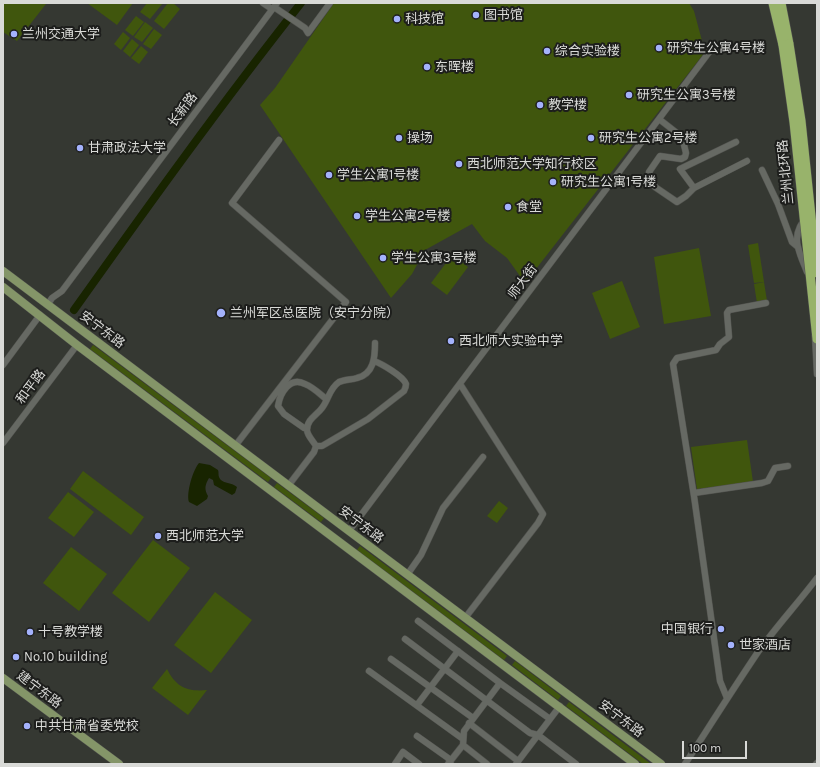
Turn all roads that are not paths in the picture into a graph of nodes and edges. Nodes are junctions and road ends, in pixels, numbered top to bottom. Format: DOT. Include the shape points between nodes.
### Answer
graph roads {
  1 [pos="263,3"];
  2 [pos="330,3"];
  3 [pos="773,3"];
  4 [pos="781,3"];
  5 [pos="274,6"];
  6 [pos="786,44"];
  7 [pos="717,47"];
  8 [pos="659,119"];
  9 [pos="279,140"];
  10 [pos="736,142"];
  11 [pos="747,161"];
  12 [pos="762,170"];
  13 [pos="694,188"];
  14 [pos="817,221"];
  15 [pos="798,247"];
  16 [pos="3,271"];
  17 [pos="817,273"];
  18 [pos="3,287"];
  19 [pos="766,303"];
  20 [pos="48,304"];
  21 [pos="40,315"];
  22 [pos="817,339"];
  23 [pos="374,343"];
  24 [pos="77,345"];
  25 [pos="374,361"];
  26 [pos="3,364"];
  27 [pos="817,373"];
  28 [pos="460,384"];
  29 [pos="326,399"];
  30 [pos="180,404"];
  31 [pos="172,415"];
  32 [pos="307,428"];
  33 [pos="3,443"];
  34 [pos="235,446"];
  35 [pos="316,446"];
  36 [pos="483,457"];
  37 [pos="788,466"];
  38 [pos="288,486"];
  39 [pos="694,492"];
  40 [pos="349,532"];
  41 [pos="407,575"];
  42 [pos="817,578"];
  43 [pos="465,618"];
  44 [pos="418,621"];
  45 [pos="405,639"];
  46 [pos="458,651"];
  47 [pos="391,659"];
  48 [pos="445,669"];
  49 [pos="369,671"];
  50 [pos="3,678"];
  51 [pos="500,683"];
  52 [pos="431,687"];
  53 [pos="727,698"];
  54 [pos="486,700"];
  55 [pos="417,706"];
  56 [pos="560,706"];
  57 [pos="550,719"];
  58 [pos="471,720"];
  59 [pos="538,735"];
  60 [pos="417,736"];
  61 [pos="463,742"];
  62 [pos="518,763"];
  63 [pos="119,764"];
  64 [pos="395,764"];
  65 [pos="419,764"];
  66 [pos="449,764"];
  67 [pos="487,764"];
  68 [pos="576,764"];
  69 [pos="635,764"];
  70 [pos="661,764"];
  71 [pos="685,764"];
  1 -- 5 [label="street"];
  2 -- 5 [label="street" via="308,33 305,28"];
  3 -- 6 [label="highway, 兰州北环路"];
  4 -- 6 [label="highway, 兰州北环路"];
  5 -- 20 [label="street, 长新路" via="62,291"];
  6 -- 17 [label="highway, 兰州北环路, bridge" via="801,121"];
  6 -- 22 [label="highway, 兰州北环路, bridge"];
  7 -- 8 [label="street, 师大街" via="710,51"];
  8 -- 13 [label="street" via="682,137 686,153 681,159 660,156 648,172 656,187 677,202"];
  8 -- 28 [label="street, 师大街"];
  9 -- 34 [label="street" via="232,203 346,302"];
  10 -- 13 [label="street" via="680,169"];
  11 -- 13 [label="street"];
  12 -- 15 [label="street" via="792,242"];
  14 -- 15 [label="street" via="807,219 802,222"];
  15 -- 27 [label="street" via="808,273 813,303"];
  16 -- 20 [label="main road, 安宁东路"];
  18 -- 21 [label="main road, 安宁东路"];
  19 -- 39 [label="street" via="729,310 729,337 716,350 677,358 673,364"];
  20 -- 30 [label="main road, 安宁东路"];
  21 -- 24 [label="main road, 安宁东路"];
  21 -- 26 [label="street"];
  23 -- 25 [label="street"];
  24 -- 31 [label="main road, 安宁东路"];
  24 -- 33 [label="street, 和平路"];
  25 -- 29 [label="street" via="363,376 338,383"];
  25 -- 35 [label="street" via="384,365 401,379 406,384 404,390 368,419 322,446"];
  28 -- 40 [label="street, 师大街"];
  28 -- 43 [label="street" via="543,514"];
  29 -- 32 [label="street" via="321,409 310,418"];
  29 -- 32 [label="street" via="305,383 296,382 286,386 279,397 278,406 284,414"];
  30 -- 31 [label="main road"];
  30 -- 34 [label="main road, 安宁东路"];
  31 -- 56 [label="main road, 安宁东路"];
  32 -- 35 [label="street"];
  34 -- 38 [label="main road, 安宁东路"];
  35 -- 38 [label="street"];
  36 -- 41 [label="street" via="443,508 421,555"];
  37 -- 39 [label="street" via="775,468 768,481 762,483"];
  38 -- 40 [label="main road, 安宁东路"];
  39 -- 53 [label="street" via="720,681"];
  40 -- 41 [label="main road, 安宁东路"];
  41 -- 43 [label="main road, 安宁东路"];
  42 -- 53 [label="street"];
  43 -- 70 [label="main road, 安宁东路"];
  44 -- 46 [label="street"];
  45 -- 48 [label="street"];
  46 -- 48 [label="street"];
  46 -- 51 [label="street"];
  47 -- 52 [label="street"];
  48 -- 52 [label="street"];
  48 -- 54 [label="street"];
  49 -- 55 [label="street"];
  50 -- 63 [label="main road, 建宁东路"];
  51 -- 54 [label="street"];
  51 -- 57 [label="street"];
  52 -- 55 [label="street"];
  52 -- 58 [label="street"];
  53 -- 71 [label="street"];
  54 -- 58 [label="street"];
  54 -- 59 [label="street" via="530,733"];
  55 -- 61 [label="street"];
  56 -- 57 [label="street"];
  56 -- 69 [label="main road, 安宁东路"];
  57 -- 59 [label="street"];
  58 -- 61 [label="street" via="464,731"];
  58 -- 62 [label="street"];
  59 -- 62 [label="street"];
  59 -- 68 [label="street"];
  60 -- 66 [label="street" via="448,758"];
  61 -- 66 [label="street"];
  61 -- 67 [label="street"];
  64 -- 65 [label="street" via="403,752"];
}
